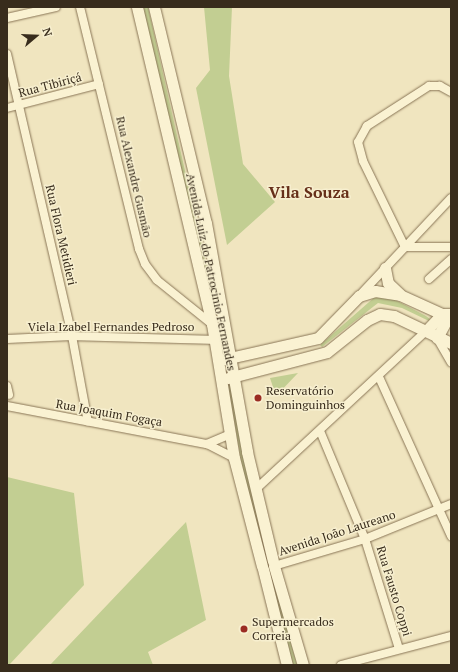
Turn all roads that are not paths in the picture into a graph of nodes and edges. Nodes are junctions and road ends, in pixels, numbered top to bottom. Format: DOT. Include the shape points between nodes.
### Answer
graph roads {
  1 [pos="56,7"];
  2 [pos="80,7"];
  3 [pos="137,7"];
  4 [pos="154,7"];
  5 [pos="7,18"];
  6 [pos="7,54"];
  7 [pos="100,84"];
  8 [pos="451,92"];
  9 [pos="20,105"];
  10 [pos="7,108"];
  11 [pos="451,198"];
  12 [pos="451,246"];
  13 [pos="405,247"];
  14 [pos="451,259"];
  15 [pos="385,268"];
  16 [pos="429,278"];
  17 [pos="400,295"];
  18 [pos="359,296"];
  19 [pos="448,314"];
  20 [pos="212,324"];
  21 [pos="426,331"];
  22 [pos="72,336"];
  23 [pos="437,338"];
  24 [pos="7,339"];
  25 [pos="214,340"];
  26 [pos="451,343"];
  27 [pos="282,347"];
  28 [pos="232,357"];
  29 [pos="218,360"];
  30 [pos="451,362"];
  31 [pos="287,364"];
  32 [pos="235,376"];
  33 [pos="379,378"];
  34 [pos="221,379"];
  35 [pos="7,386"];
  36 [pos="9,395"];
  37 [pos="7,406"];
  38 [pos="88,422"];
  39 [pos="320,431"];
  40 [pos="230,434"];
  41 [pos="207,444"];
  42 [pos="234,458"];
  43 [pos="256,489"];
  44 [pos="451,504"];
  45 [pos="439,509"];
  46 [pos="451,536"];
  47 [pos="365,539"];
  48 [pos="274,564"];
  49 [pos="262,568"];
  50 [pos="451,636"];
  51 [pos="399,649"];
  52 [pos="287,665"];
  53 [pos="303,665"];
  54 [pos="341,665"];
  1 -- 5 [label="street"];
  2 -- 7 [label="street, Rua Alexandre Gusmão"];
  3 -- 20 [label="main road, Avenida Luiz do Patrocinio Fernandes"];
  4 -- 28 [label="main road, Avenida Luiz do Patrocinio Fernandes" via="204,216"];
  6 -- 9 [label="street, Rua Flora Metidieri"];
  7 -- 9 [label="street, Rua Tibiriçá"];
  7 -- 20 [label="street, Rua Alexandre Gusmão" via="139,249 145,264 157,280"];
  8 -- 13 [label="street" via="440,86 429,86 367,126 358,142 363,161"];
  9 -- 10 [label="street, Rua Tibiriçá"];
  9 -- 22 [label="street, Rua Flora Metidieri"];
  11 -- 13 [label="street"];
  12 -- 13 [label="street"];
  13 -- 15 [label="street"];
  14 -- 16 [label="street"];
  15 -- 17 [label="main road" via="388,283"];
  15 -- 18 [label="street"];
  17 -- 18 [label="main road" via="375,291"];
  17 -- 19 [label="main road"];
  18 -- 27 [label="main road" via="318,338"];
  19 -- 21 [label="main road"];
  19 -- 23 [label="main road"];
  20 -- 25 [label="main road, Avenida Luiz do Patrocinio Fernandes"];
  21 -- 23 [label="main road"];
  21 -- 31 [label="main road" via="394,316 380,314 367,320 327,352"];
  21 -- 33 [label="street"];
  22 -- 24 [label="street, Viela Izabel Fernandes Pedroso"];
  22 -- 25 [label="street, Viela Izabel Fernandes Pedroso"];
  22 -- 38 [label="street, Rua Flora Metidieri"];
  23 -- 26 [label="main road"];
  23 -- 30 [label="street"];
  25 -- 29 [label="main road, Avenida Luiz do Patrocinio Fernandes"];
  27 -- 28 [label="main road"];
  27 -- 31 [label="main road"];
  28 -- 29 [label="main road"];
  28 -- 32 [label="main road, Avenida Luiz do Patrocinio Fernandes"];
  29 -- 34 [label="main road, Avenida Luiz do Patrocinio Fernandes"];
  31 -- 32 [label="main road"];
  32 -- 34 [label="main road"];
  32 -- 43 [label="main road, Avenida Luiz do Patrocinio Fernandes"];
  33 -- 39 [label="street"];
  33 -- 45 [label="street"];
  34 -- 40 [label="main road, Avenida Luiz do Patrocinio Fernandes"];
  35 -- 36 [label="street"];
  37 -- 38 [label="street, Rua Joaquim Fogaça"];
  38 -- 41 [label="street, Rua Joaquim Fogaça"];
  39 -- 43 [label="street"];
  39 -- 47 [label="street, Rua Fausto Coppi"];
  40 -- 41 [label="street"];
  40 -- 42 [label="main road, Avenida Luiz do Patrocinio Fernandes"];
  41 -- 42 [label="street, Rua Joaquim Fogaça"];
  42 -- 49 [label="main road, Avenida Luiz do Patrocinio Fernandes"];
  43 -- 48 [label="main road, Avenida Luiz do Patrocinio Fernandes"];
  44 -- 45 [label="street, Avenida João Laureano"];
  45 -- 46 [label="street"];
  45 -- 47 [label="street, Avenida João Laureano"];
  47 -- 48 [label="street, Avenida João Laureano"];
  47 -- 51 [label="street, Rua Fausto Coppi"];
  48 -- 49 [label="main road" via="265,560"];
  48 -- 53 [label="main road, Avenida Luiz do Patrocinio Fernandes"];
  49 -- 52 [label="main road, Avenida Luiz do Patrocinio Fernandes"];
  50 -- 51 [label="street"];
  51 -- 54 [label="street"];
}
